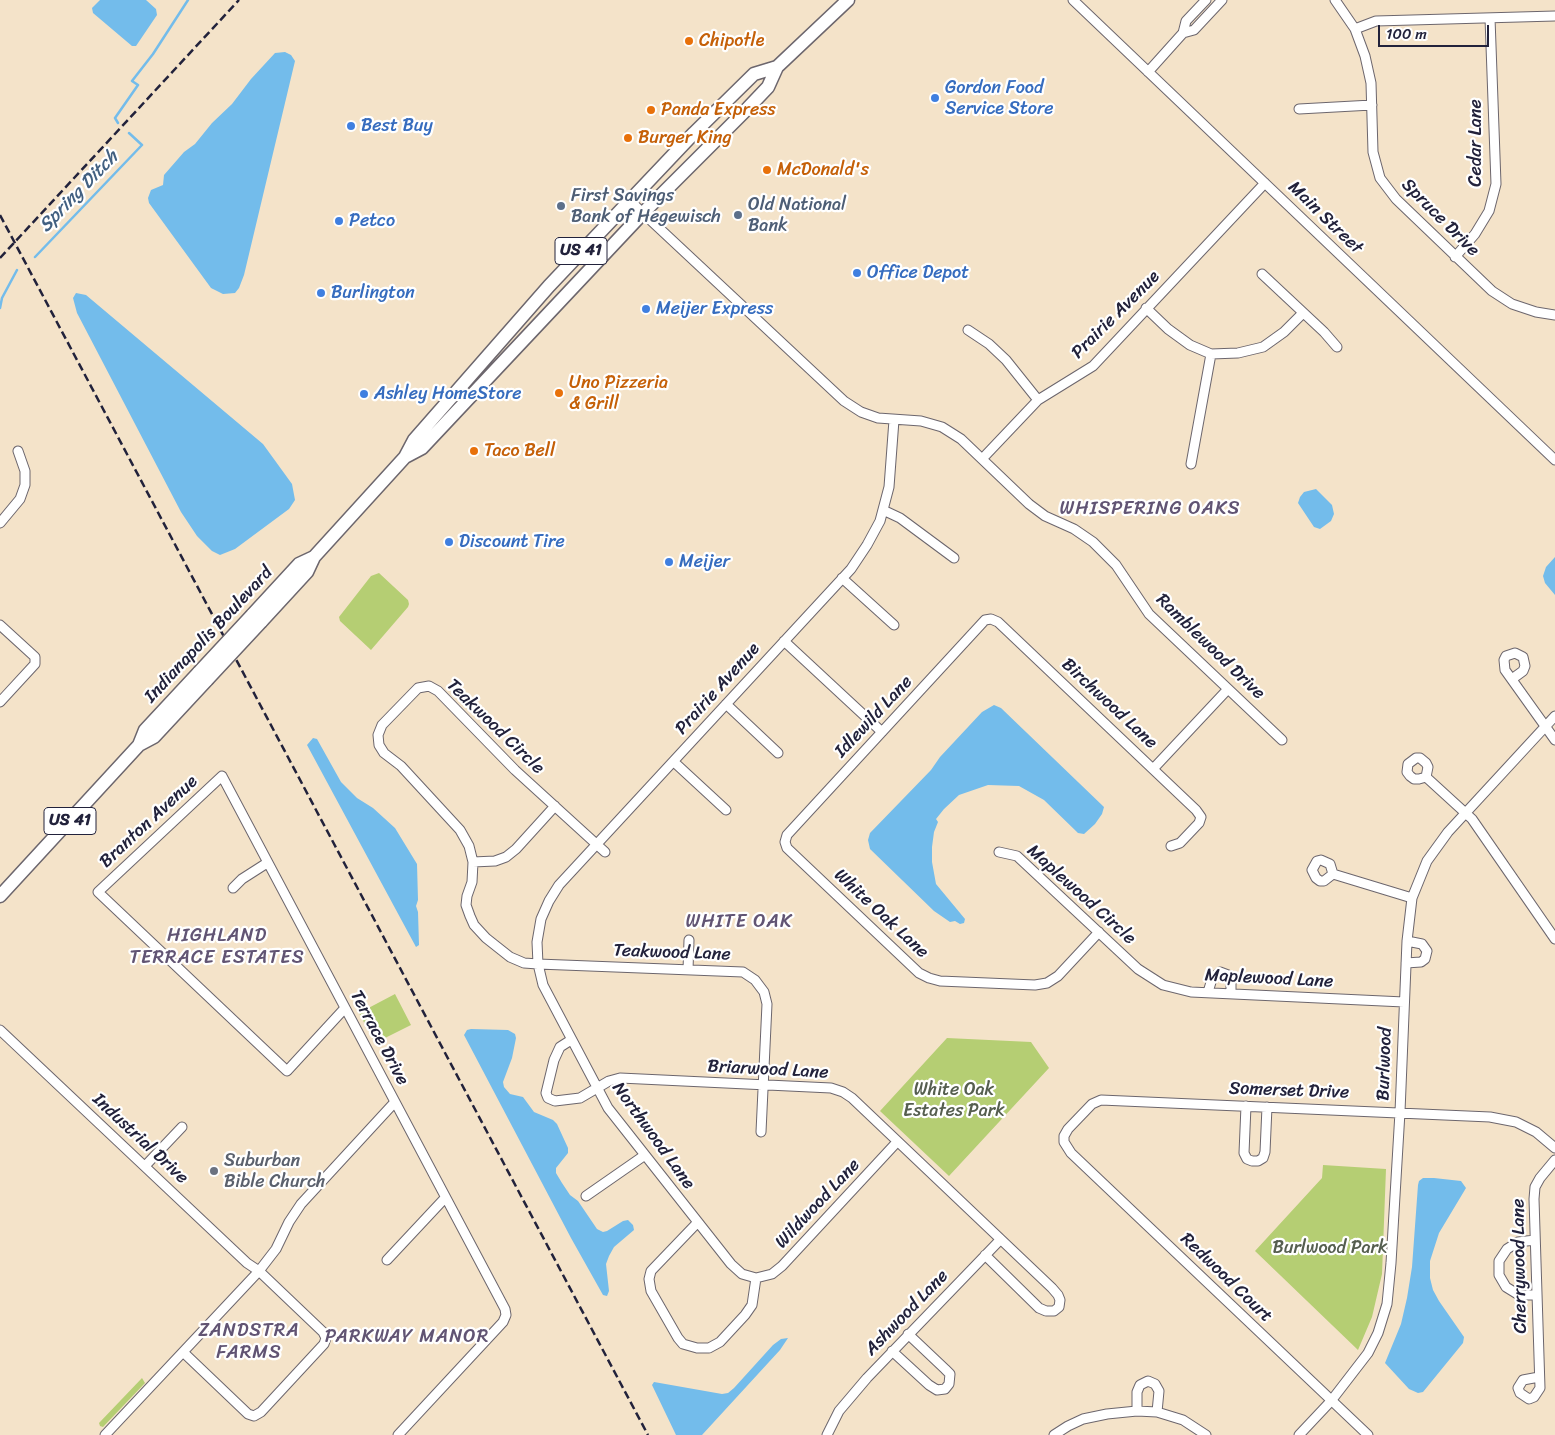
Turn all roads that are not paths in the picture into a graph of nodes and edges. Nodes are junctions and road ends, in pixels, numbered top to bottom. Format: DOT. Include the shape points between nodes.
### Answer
graph roads {
  1 [pos="848,0"];
  2 [pos="1073,0"];
  3 [pos="1206,0"];
  4 [pos="1222,0"];
  5 [pos="1336,0"];
  6 [pos="1555,16"];
  7 [pos="1490,18"];
  8 [pos="1355,29"];
  9 [pos="1183,33"];
  10 [pos="777,67"];
  11 [pos="1148,72"];
  12 [pos="1372,105"];
  13 [pos="1299,109"];
  14 [pos="1265,183"];
  15 [pos="629,200"];
  16 [pos="642,213"];
  17 [pos="1455,257"];
  18 [pos="1262,274"];
  19 [pos="1146,308"];
  20 [pos="1303,313"];
  21 [pos="1555,315"];
  22 [pos="968,330"];
  23 [pos="1337,347"];
  24 [pos="1211,354"];
  25 [pos="1038,400"];
  26 [pos="894,420"];
  27 [pos="18,451"];
  28 [pos="406,457"];
  29 [pos="982,459"];
  30 [pos="1555,460"];
  31 [pos="1191,464"];
  32 [pos="883,510"];
  33 [pos="0,523"];
  34 [pos="954,558"];
  35 [pos="842,578"];
  36 [pos="991,618"];
  37 [pos="0,625"];
  38 [pos="894,625"];
  39 [pos="784,641"];
  40 [pos="1512,679"];
  41 [pos="1228,689"];
  42 [pos="0,702"];
  43 [pos="726,704"];
  44 [pos="1555,716"];
  45 [pos="1545,726"];
  46 [pos="882,732"];
  47 [pos="1282,740"];
  48 [pos="1555,740"];
  49 [pos="778,752"];
  50 [pos="674,762"];
  51 [pos="1153,769"];
  52 [pos="222,776"];
  53 [pos="1426,776"];
  54 [pos="555,806"];
  55 [pos="726,810"];
  56 [pos="1465,812"];
  57 [pos="785,842"];
  58 [pos="597,845"];
  59 [pos="1171,846"];
  60 [pos="605,852"];
  61 [pos="999,852"];
  62 [pos="473,862"];
  63 [pos="267,863"];
  64 [pos="1333,874"];
  65 [pos="233,888"];
  66 [pos="0,896"];
  67 [pos="1412,898"];
  68 [pos="1099,932"];
  69 [pos="1555,939"];
  70 [pos="689,940"];
  71 [pos="1407,941"];
  72 [pos="1406,963"];
  73 [pos="538,964"];
  74 [pos="1138,969"];
  75 [pos="688,970"];
  76 [pos="1208,992"];
  77 [pos="1231,993"];
  78 [pos="1404,1002"];
  79 [pos="345,1008"];
  80 [pos="0,1030"];
  81 [pos="571,1040"];
  82 [pos="764,1085"];
  83 [pos="598,1088"];
  84 [pos="394,1103"];
  85 [pos="1246,1106"];
  86 [pos="1267,1107"];
  87 [pos="1400,1112"];
  88 [pos="182,1127"];
  89 [pos="761,1132"];
  90 [pos="897,1142"];
  91 [pos="1064,1142"];
  92 [pos="1555,1148"];
  93 [pos="645,1155"];
  94 [pos="1555,1160"];
  95 [pos="145,1166"];
  96 [pos="586,1196"];
  97 [pos="445,1198"];
  98 [pos="698,1222"];
  99 [pos="1000,1240"];
  100 [pos="1535,1240"];
  101 [pos="985,1255"];
  102 [pos="388,1260"];
  103 [pos="259,1271"];
  104 [pos="756,1278"];
  105 [pos="1537,1295"];
  106 [pos="908,1334"];
  107 [pos="892,1351"];
  108 [pos="183,1352"];
  109 [pos="1540,1377"];
  110 [pos="1332,1401"];
  111 [pos="1136,1411"];
  112 [pos="1157,1412"];
  113 [pos="105,1435"];
  114 [pos="398,1435"];
  115 [pos="826,1435"];
  116 [pos="1054,1435"];
  117 [pos="1206,1435"];
  118 [pos="1299,1435"];
  119 [pos="1368,1435"];
  1 -- 10 [label="highway, Indianapolis Boulevard / US 41"];
  2 -- 11 [label="street, Main Street"];
  3 -- 9 [label="street" via="1186,22"];
  4 -- 9 [label="street" via="1194,30"];
  5 -- 8 [label="street, Spruce Drive"];
  6 -- 7 [label="street"];
  7 -- 8 [label="street" via="1376,21"];
  7 -- 17 [label="street, Cedar Lane" via="1496,184 1488,210 1475,234"];
  8 -- 12 [label="street, Spruce Drive" via="1365,56"];
  9 -- 11 [label="street"];
  10 -- 15 [label="highway, Indianapolis Boulevard / US 41" via="754,74"];
  10 -- 16 [label="highway, Indianapolis Boulevard / US 41" via="768,87"];
  11 -- 14 [label="street, Main Street"];
  12 -- 13 [label="street"];
  12 -- 17 [label="street, Spruce Drive" via="1373,152 1380,178 1396,199"];
  14 -- 19 [label="street, Prairie Avenue"];
  14 -- 30 [label="street, Main Street"];
  15 -- 16 [label="street, Ramblewood Drive"];
  15 -- 28 [label="highway, Indianapolis Boulevard / US 41" via="548,286 414,440"];
  16 -- 26 [label="street, Ramblewood Drive" via="844,401 861,412"];
  16 -- 28 [label="highway, Indianapolis Boulevard / US 41" via="422,448"];
  17 -- 21 [label="street, Spruce Drive" via="1492,291 1512,304"];
  18 -- 20 [label="street"];
  19 -- 24 [label="street" via="1190,345"];
  19 -- 25 [label="street, Prairie Avenue" via="1093,366"];
  20 -- 23 [label="street"];
  20 -- 24 [label="street" via="1263,347 1238,354"];
  22 -- 25 [label="street" via="1006,360"];
  24 -- 31 [label="street"];
  25 -- 29 [label="street, Prairie Avenue"];
  26 -- 29 [label="street, Ramblewood Drive" via="921,421 942,427"];
  26 -- 32 [label="street, Prairie Avenue" via="889,487"];
  27 -- 33 [label="street" via="25,471 25,485 20,498"];
  28 -- 66 [label="highway, Indianapolis Boulevard / US 41, bridge" via="314,557 299,564 256,619 203,676 145,730 139,745"];
  29 -- 41 [label="street, Ramblewood Drive" via="1045,516 1093,542 1116,564 1150,614"];
  32 -- 34 [label="street" via="900,518"];
  32 -- 35 [label="street, Prairie Avenue" via="867,546"];
  35 -- 38 [label="street"];
  35 -- 39 [label="street, Prairie Avenue"];
  36 -- 46 [label="street, Idlewild Lane" via="985,620"];
  36 -- 51 [label="street, Birchwood Lane"];
  37 -- 42 [label="street" via="35,657 35,664"];
  39 -- 43 [label="street, Prairie Avenue"];
  39 -- 46 [label="street"];
  40 -- 45 [label="street"];
  41 -- 47 [label="street, Ramblewood Drive"];
  41 -- 51 [label="street"];
  43 -- 49 [label="street"];
  43 -- 50 [label="street, Prairie Avenue"];
  44 -- 45 [label="street, Burlwood"];
  45 -- 48 [label="street"];
  45 -- 56 [label="street, Burlwood"];
  46 -- 57 [label="street, Idlewild Lane"];
  50 -- 55 [label="street"];
  50 -- 58 [label="street, Prairie Avenue"];
  51 -- 59 [label="street, Birchwood Lane" via="1200,817 1199,823 1180,842"];
  52 -- 63 [label="street, Terrace Drive"];
  52 -- 79 [label="street, Branton Avenue" via="98,892 287,1071"];
  53 -- 56 [label="street"];
  54 -- 58 [label="street, Teakwood Circle"];
  54 -- 62 [label="street" via="506,857"];
  54 -- 62 [label="street, Teakwood Circle" via="438,691 429,686 418,688 382,725 379,744 384,753 401,766 460,830"];
  56 -- 67 [label="street, Burlwood" via="1427,861"];
  56 -- 69 [label="street"];
  57 -- 68 [label="street, White Oak Lane" via="787,848 919,973 929,978 949,982 1047,984"];
  58 -- 60 [label="street, Teakwood Circle"];
  58 -- 73 [label="street, Prairie Avenue" via="549,901 541,919"];
  61 -- 68 [label="street, Maplewood Circle" via="1017,856"];
  62 -- 73 [label="street, Teakwood Circle" via="466,905 474,925 510,957"];
  63 -- 65 [label="street"];
  63 -- 79 [label="street, Terrace Drive"];
  64 -- 67 [label="street"];
  67 -- 71 [label="street, Burlwood"];
  68 -- 74 [label="street, Maplewood Circle"];
  70 -- 75 [label="street"];
  71 -- 72 [label="street, Burlwood"];
  71 -- 72 [label="street" via="1422,944 1427,951 1421,962"];
  72 -- 78 [label="street, Burlwood"];
  73 -- 75 [label="street, Teakwood Lane"];
  73 -- 81 [label="street, Northwood Lane" via="543,985"];
  74 -- 76 [label="street, Maplewood Lane" via="1169,987"];
  75 -- 82 [label="street, Teakwood Lane" via="743,972 764,992 767,1004"];
  76 -- 77 [label="street, Maplewood Lane"];
  76 -- 77 [label="street" via="1212,979 1220,972 1231,980"];
  77 -- 78 [label="street, Maplewood Lane"];
  78 -- 87 [label="street, Burlwood"];
  79 -- 84 [label="street, Terrace Drive"];
  80 -- 95 [label="street, Industrial Drive"];
  81 -- 83 [label="street, Northwood Lane"];
  81 -- 83 [label="street, Briarwood Lane" via="555,1054 546,1093 548,1098 556,1101 580,1098"];
  82 -- 83 [label="street, Briarwood Lane" via="620,1078"];
  82 -- 89 [label="street, Teakwood Lane"];
  82 -- 90 [label="street, Briarwood Lane" via="831,1088 843,1092"];
  83 -- 93 [label="street, Northwood Lane" via="608,1108"];
  84 -- 97 [label="street, Terrace Drive"];
  84 -- 103 [label="street" via="301,1204 276,1249"];
  85 -- 86 [label="street, Somerset Drive"];
  85 -- 86 [label="street" via="1244,1153 1252,1161 1258,1161 1265,1152"];
  85 -- 91 [label="street, Somerset Drive" via="1100,1100 1068,1129"];
  86 -- 87 [label="street, Somerset Drive"];
  87 -- 92 [label="street, Somerset Drive" via="1490,1117 1516,1122 1536,1132"];
  87 -- 110 [label="street, Burlwood" via="1388,1304 1368,1353"];
  88 -- 95 [label="street"];
  90 -- 99 [label="street, Briarwood Lane"];
  90 -- 104 [label="street, Wildwood Lane" via="782,1266 772,1274"];
  91 -- 110 [label="street, Redwood Court" via="1071,1153"];
  93 -- 96 [label="street"];
  93 -- 98 [label="street, Northwood Lane"];
  94 -- 100 [label="street, Cherrywood Lane" via="1535,1187"];
  95 -- 103 [label="street, Industrial Drive"];
  97 -- 102 [label="street"];
  97 -- 114 [label="street, Terrace Drive" via="505,1308 506,1316"];
  98 -- 104 [label="street, Northwood Lane" via="731,1264 742,1274"];
  98 -- 104 [label="street" via="651,1271 649,1279 651,1291 684,1344 709,1348 720,1342 752,1305"];
  99 -- 101 [label="street, Ashwood Lane"];
  99 -- 101 [label="street, Briarwood Lane" via="1058,1296 1059,1307 1046,1311 1039,1308"];
  100 -- 105 [label="street, Cherrywood Lane"];
  100 -- 105 [label="street" via="1518,1242 1507,1249 1499,1261 1499,1275 1506,1287 1519,1295"];
  101 -- 106 [label="street, Ashwood Lane"];
  103 -- 108 [label="street"];
  103 -- 108 [label="street, Industrial Drive" via="326,1338 261,1412 254,1416 248,1414"];
  105 -- 109 [label="street, Cherrywood Lane"];
  106 -- 107 [label="street, Ashwood Lane"];
  106 -- 107 [label="street" via="950,1374 945,1389 936,1390 929,1385"];
  107 -- 115 [label="street, Ashwood Lane" via="839,1411"];
  108 -- 113 [label="street"];
  110 -- 118 [label="street, Burlwood"];
  110 -- 119 [label="street, Redwood Court"];
  111 -- 112 [label="street"];
  111 -- 112 [label="street" via="1137,1392 1140,1385 1148,1381 1159,1391"];
  111 -- 116 [label="street" via="1083,1419"];
  112 -- 117 [label="street" via="1183,1420"];
}
